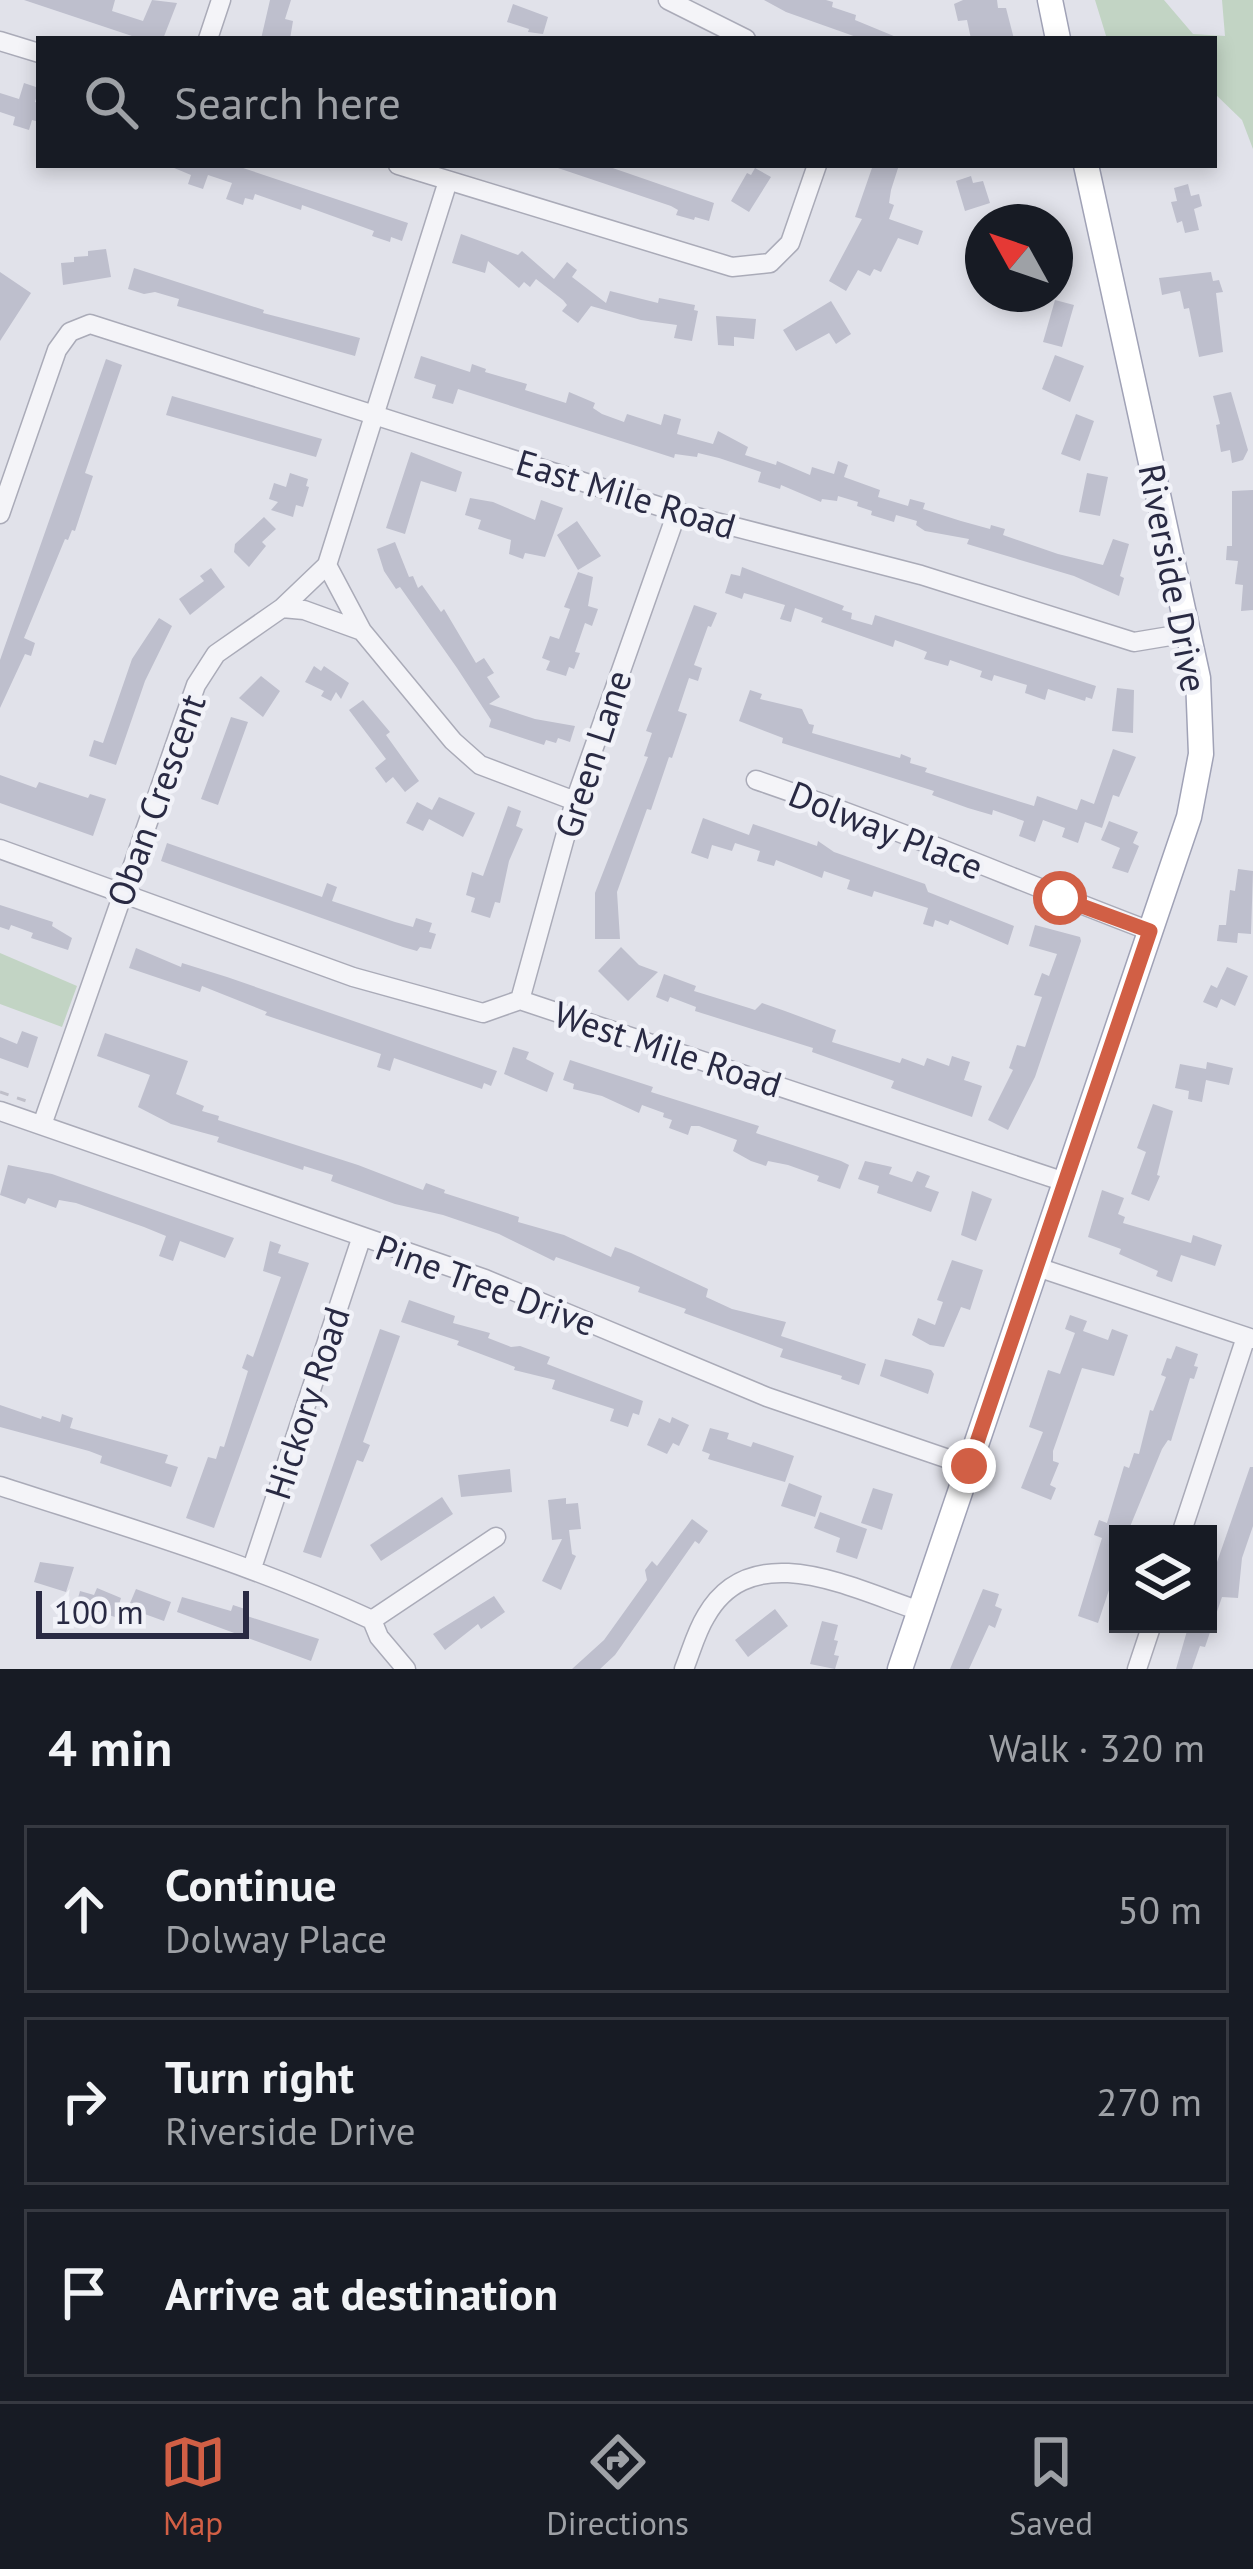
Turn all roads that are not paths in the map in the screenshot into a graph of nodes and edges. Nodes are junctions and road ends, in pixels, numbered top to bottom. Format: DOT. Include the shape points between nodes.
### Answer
graph roads {
  1 [pos="221,0"];
  2 [pos="668,0"];
  3 [pos="1050,0"];
  4 [pos="209,36"];
  5 [pos="740,36"];
  6 [pos="1057,36"];
  7 [pos="0,41"];
  8 [pos="36,52"];
  9 [pos="407,168"];
  10 [pos="817,168"];
  11 [pos="1087,168"];
  12 [pos="448,182"];
  13 [pos="373,415"];
  14 [pos="677,512"];
  15 [pos="0,514"];
  16 [pos="327,565"];
  17 [pos="282,608"];
  18 [pos="362,631"];
  19 [pos="1188,633"];
  20 [pos="756,780"];
  21 [pos="574,801"];
  22 [pos="0,849"];
  23 [pos="121,893"];
  24 [pos="1150,931"];
  25 [pos="520,1000"];
  26 [pos="0,1111"];
  27 [pos="40,1115"];
  28 [pos="1065,1182"];
  29 [pos="361,1238"];
  30 [pos="1036,1267"];
  31 [pos="1250,1338"];
  32 [pos="969,1466"];
  33 [pos="0,1486"];
  34 [pos="1184,1525"];
  35 [pos="496,1537"];
  36 [pos="252,1568"];
  37 [pos="920,1611"];
  38 [pos="373,1620"];
  39 [pos="1149,1633"];
  40 [pos="406,1669"];
  41 [pos="684,1669"];
  42 [pos="900,1669"];
  43 [pos="1137,1669"];
  1 -- 4 [label="street"];
  2 -- 5 [label="street"];
  3 -- 6 [label="main road"];
  7 -- 8 [label="street"];
  9 -- 12 [label="street"];
  10 -- 12 [label="street" via="790,243 770,263 732,267"];
  11 -- 19 [label="main road, Riverside Drive"];
  12 -- 13 [label="street, Oban Crescent"];
  13 -- 14 [label="street, East Mile Road"];
  13 -- 15 [label="street, East Mile Road" via="90,324 70,332 57,350"];
  13 -- 16 [label="street, Oban Crescent"];
  14 -- 19 [label="street, East Mile Road" via="921,575 1134,643"];
  14 -- 21 [label="street, Green Lane"];
  16 -- 17 [label="street, Oban Crescent"];
  16 -- 18 [label="street"];
  17 -- 18 [label="street"];
  17 -- 23 [label="street, Oban Crescent" via="216,653 196,685"];
  18 -- 21 [label="street" via="480,764"];
  19 -- 24 [label="main road, Riverside Drive" via="1201,754"];
  20 -- 24 [label="street, Dolway Place"];
  21 -- 25 [label="street, Green Lane"];
  22 -- 23 [label="street, West Mile Road"];
  23 -- 25 [label="street, West Mile Road" via="352,977 483,1013"];
  23 -- 27 [label="street, Oban Crescent"];
  24 -- 28 [label="main road, Riverside Drive"];
  25 -- 28 [label="street, West Mile Road"];
  26 -- 27 [label="street, Pine Tree Drive"];
  27 -- 29 [label="street, Pine Tree Drive"];
  28 -- 30 [label="main road, Riverside Drive"];
  29 -- 32 [label="street, Pine Tree Drive"];
  29 -- 36 [label="street, Hickory Road"];
  30 -- 31 [label="street"];
  30 -- 32 [label="main road, Riverside Drive"];
  31 -- 34 [label="street"];
  32 -- 37 [label="main road, Riverside Drive"];
  33 -- 36 [label="street"];
  35 -- 38 [label="street"];
  36 -- 38 [label="street"];
  37 -- 41 [label="street" via="792,1571 761,1574 730,1588 706,1615"];
  37 -- 42 [label="main road, Riverside Drive"];
  38 -- 40 [label="street"];
  39 -- 43 [label="street"];
}
